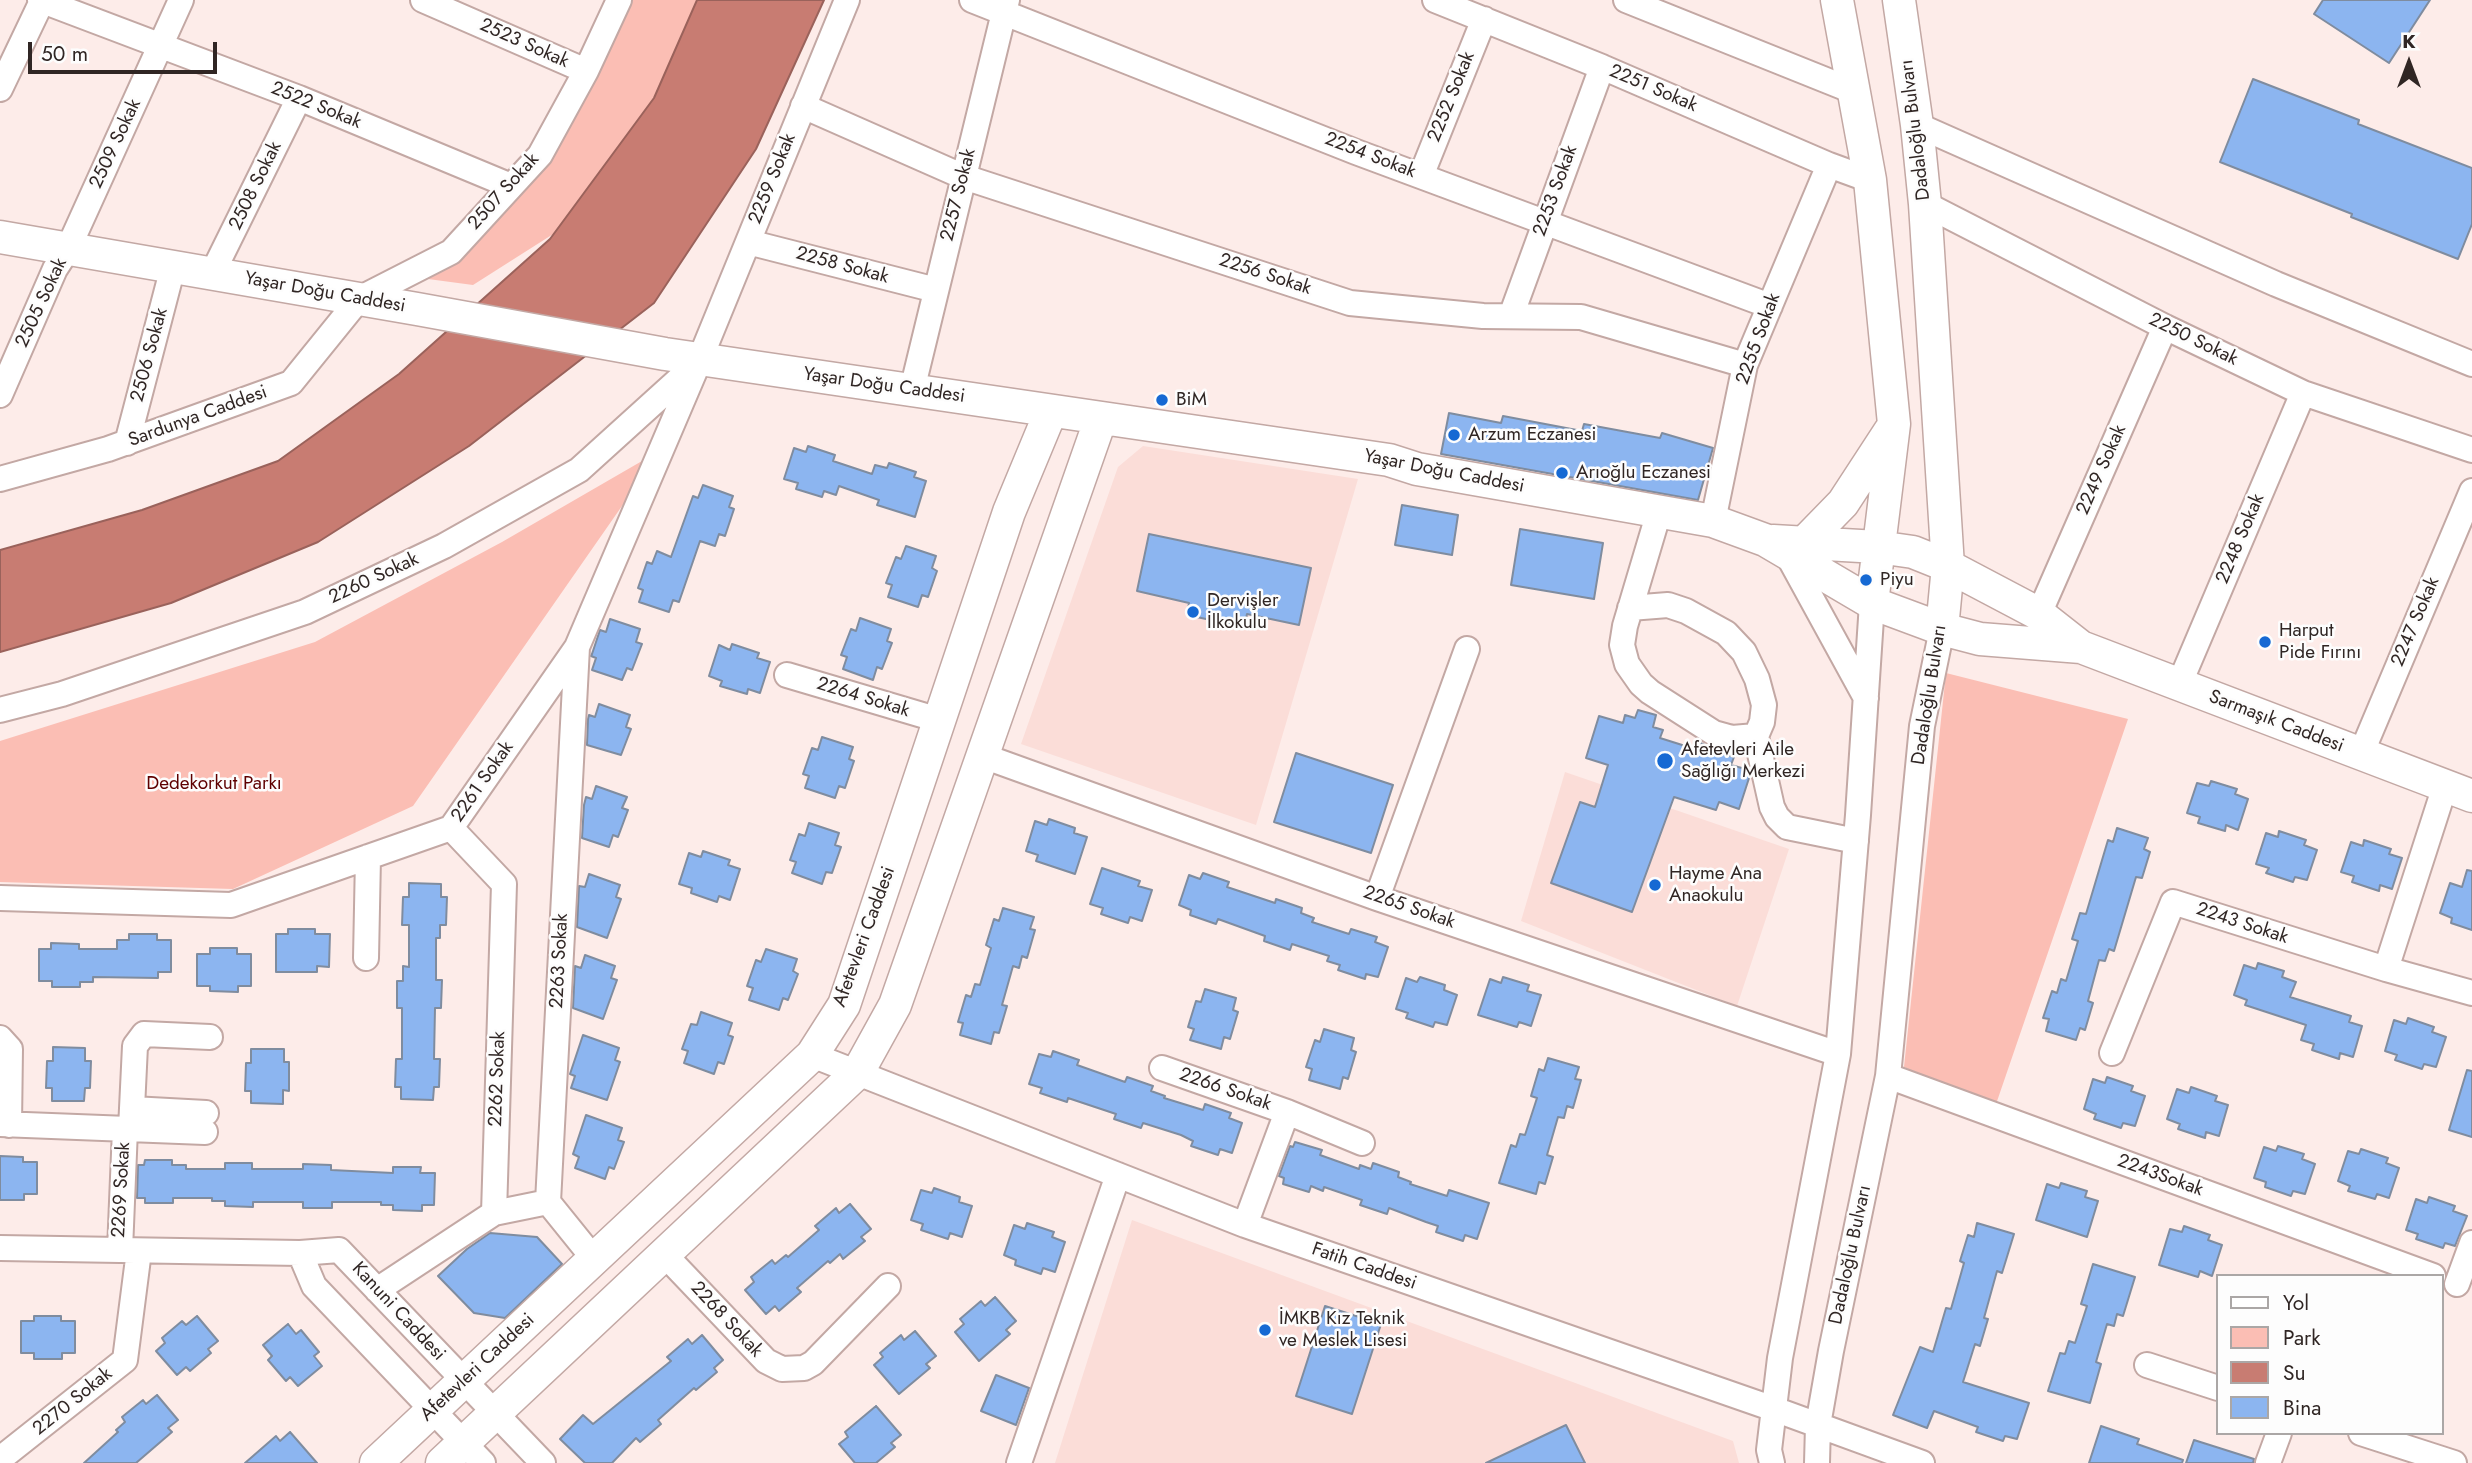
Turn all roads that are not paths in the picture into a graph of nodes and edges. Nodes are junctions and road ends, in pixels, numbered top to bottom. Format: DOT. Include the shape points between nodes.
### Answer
graph roads {
  1 [pos="41,0"];
  2 [pos="181,0"];
  3 [pos="423,0"];
  4 [pos="619,0"];
  5 [pos="847,0"];
  6 [pos="972,0"];
  7 [pos="1435,0"];
  8 [pos="1626,0"];
  9 [pos="1837,0"];
  10 [pos="1899,0"];
  11 [pos="1005,6"];
  12 [pos="1484,19"];
  13 [pos="161,47"];
  14 [pos="1602,66"];
  15 [pos="586,71"];
  16 [pos="0,89"];
  17 [pos="1853,91"];
  18 [pos="299,98"];
  19 [pos="803,106"];
  20 [pos="1917,125"];
  21 [pos="1829,165"];
  22 [pos="1421,176"];
  23 [pos="964,177"];
  24 [pos="1870,180"];
  25 [pos="512,186"];
  26 [pos="1925,204"];
  27 [pos="1544,221"];
  28 [pos="0,237"];
  29 [pos="748,242"];
  30 [pos="68,249"];
  31 [pos="173,267"];
  32 [pos="212,274"];
  33 [pos="936,290"];
  34 [pos="359,299"];
  35 [pos="1770,306"];
  36 [pos="1511,316"];
  37 [pos="2165,327"];
  38 [pos="700,359"];
  39 [pos="2472,364"];
  40 [pos="1745,365"];
  41 [pos="912,390"];
  42 [pos="2303,393"];
  43 [pos="0,395"];
  44 [pos="1051,411"];
  45 [pos="1101,418"];
  46 [pos="1894,424"];
  47 [pos="127,443"];
  48 [pos="2472,450"];
  49 [pos="0,479"];
  50 [pos="2472,491"];
  51 [pos="1659,512"];
  52 [pos="1713,521"];
  53 [pos="1785,545"];
  54 [pos="1878,547"];
  55 [pos="1948,565"];
  56 [pos="1872,603"];
  57 [pos="1630,608"];
  58 [pos="2039,614"];
  59 [pos="1942,629"];
  60 [pos="577,647"];
  61 [pos="2081,647"];
  62 [pos="1467,649"];
  63 [pos="788,675"];
  64 [pos="2179,685"];
  65 [pos="1866,698"];
  66 [pos="0,710"];
  67 [pos="939,720"];
  68 [pos="1756,736"];
  69 [pos="2361,754"];
  70 [pos="982,756"];
  71 [pos="2459,791"];
  72 [pos="451,828"];
  73 [pos="1856,841"];
  74 [pos="368,857"];
  75 [pos="0,898"];
  76 [pos="1377,898"];
  77 [pos="366,958"];
  78 [pos="2386,969"];
  79 [pos="2472,993"];
  80 [pos="210,1037"];
  81 [pos="0,1038"];
  82 [pos="2112,1053"];
  83 [pos="1838,1054"];
  84 [pos="812,1055"];
  85 [pos="1162,1068"];
  86 [pos="858,1072"];
  87 [pos="1888,1076"];
  88 [pos="1287,1112"];
  89 [pos="5,1116"];
  90 [pos="206,1122"];
  91 [pos="130,1123"];
  92 [pos="1362,1143"];
  93 [pos="1118,1175"];
  94 [pos="548,1202"];
  95 [pos="494,1213"];
  96 [pos="1245,1225"];
  97 [pos="2472,1243"];
  98 [pos="0,1248"];
  99 [pos="129,1251"];
  100 [pos="300,1253"];
  101 [pos="665,1255"];
  102 [pos="594,1259"];
  103 [pos="2427,1274"];
  104 [pos="2457,1285"];
  105 [pos="888,1286"];
  106 [pos="377,1290"];
  107 [pos="2147,1365"];
  108 [pos="464,1381"];
  109 [pos="2216,1387"];
  110 [pos="1774,1409"];
  111 [pos="433,1410"];
  112 [pos="496,1412"];
  113 [pos="1818,1425"];
  114 [pos="2278,1435"];
  115 [pos="2367,1435"];
  116 [pos="463,1456"];
  117 [pos="0,1459"];
  118 [pos="376,1463"];
  119 [pos="543,1463"];
  120 [pos="1019,1463"];
  121 [pos="1772,1463"];
  122 [pos="1817,1463"];
  123 [pos="1922,1463"];
  124 [pos="2268,1463"];
  125 [pos="2454,1463"];
  1 -- 13 [label="street, 2522 Sokak"];
  1 -- 16 [label="street"];
  2 -- 13 [label="street, 2509 Sokak"];
  3 -- 15 [label="street, 2523 Sokak"];
  4 -- 15 [label="street, 2507 Sokak"];
  5 -- 19 [label="street, 2259 Sokak"];
  6 -- 11 [label="street, 2254 Sokak"];
  7 -- 12 [label="street, 2251 Sokak"];
  8 -- 17 [label="street"];
  9 -- 17 [label="main road"];
  10 -- 20 [label="main road, Dadaloğlu Bulvarı"];
  11 -- 22 [label="street, 2254 Sokak"];
  11 -- 23 [label="street, 2257 Sokak"];
  12 -- 14 [label="street, 2251 Sokak"];
  12 -- 22 [label="street, 2252 Sokak"];
  13 -- 18 [label="street, 2522 Sokak"];
  13 -- 30 [label="street, 2509 Sokak"];
  14 -- 21 [label="street, 2251 Sokak"];
  14 -- 27 [label="street, 2253 Sokak"];
  15 -- 25 [label="street, 2507 Sokak" via="540,155"];
  17 -- 24 [label="main road"];
  18 -- 25 [label="street, 2522 Sokak"];
  18 -- 32 [label="street, 2508 Sokak"];
  19 -- 23 [label="street, 2256 Sokak"];
  19 -- 29 [label="street, 2259 Sokak"];
  20 -- 26 [label="main road, Dadaloğlu Bulvarı"];
  20 -- 39 [label="street" via="2276,284"];
  21 -- 24 [label="street, 2251 Sokak"];
  21 -- 35 [label="street, 2255 Sokak"];
  22 -- 27 [label="street, 2254 Sokak"];
  23 -- 33 [label="street, 2257 Sokak"];
  23 -- 36 [label="street, 2256 Sokak" via="1350,303"];
  24 -- 46 [label="main road"];
  25 -- 34 [label="street, 2507 Sokak" via="451,252"];
  26 -- 37 [label="street, 2250 Sokak"];
  26 -- 55 [label="main road, Dadaloğlu Bulvarı"];
  27 -- 35 [label="street, 2254 Sokak"];
  27 -- 36 [label="street, 2253 Sokak"];
  28 -- 30 [label="main road, Yaşar Doğu Caddesi"];
  29 -- 33 [label="street, 2258 Sokak"];
  29 -- 38 [label="street, 2259 Sokak"];
  30 -- 31 [label="main road, Yaşar Doğu Caddesi"];
  30 -- 43 [label="street, 2505 Sokak"];
  31 -- 32 [label="main road, Yaşar Doğu Caddesi"];
  31 -- 47 [label="street, 2506 Sokak"];
  32 -- 34 [label="main road, Yaşar Doğu Caddesi"];
  33 -- 41 [label="street, 2257 Sokak"];
  34 -- 38 [label="main road, Yaşar Doğu Caddesi"];
  34 -- 47 [label="street, Sardunya Caddesi" via="291,383"];
  35 -- 40 [label="street, 2255 Sokak"];
  36 -- 40 [label="street, 2256 Sokak" via="1581,317"];
  37 -- 42 [label="street, 2250 Sokak"];
  37 -- 58 [label="street, 2249 Sokak"];
  38 -- 41 [label="main road, Yaşar Doğu Caddesi"];
  38 -- 60 [label="street, 2261 Sokak"];
  38 -- 66 [label="street, 2260 Sokak" via="579,470 444,546 305,612 62,694"];
  40 -- 52 [label="street, 2255 Sokak"];
  41 -- 44 [label="main road, Yaşar Doğu Caddesi"];
  42 -- 48 [label="street, 2250 Sokak"];
  42 -- 64 [label="street, 2248 Sokak"];
  44 -- 45 [label="main road, Yaşar Doğu Caddesi"];
  44 -- 67 [label="main road, Afetevleri Caddesi" via="1009,513"];
  45 -- 51 [label="main road, Yaşar Doğu Caddesi" via="1390,460 1417,469"];
  45 -- 70 [label="main road"];
  46 -- 53 [label="main road" via="1843,503"];
  46 -- 54 [label="main road"];
  47 -- 49 [label="street, Sardunya Caddesi"];
  50 -- 69 [label="street, 2247 Sokak"];
  51 -- 52 [label="main road, Yaşar Doğu Caddesi"];
  51 -- 57 [label="street"];
  52 -- 53 [label="main road, Yaşar Doğu Caddesi"];
  53 -- 54 [label="main road"];
  53 -- 56 [label="main road"];
  53 -- 65 [label="street"];
  54 -- 55 [label="main road" via="1913,552"];
  54 -- 56 [label="main road"];
  55 -- 58 [label="main road"];
  55 -- 59 [label="main road, Dadaloğlu Bulvarı"];
  56 -- 59 [label="main road"];
  56 -- 65 [label="street"];
  57 -- 68 [label="street" via="1622,645 1627,664 1641,684 1714,733 1732,738"];
  57 -- 68 [label="street" via="1668,605 1726,633 1744,652 1757,679 1764,705"];
  58 -- 61 [label="main road"];
  59 -- 61 [label="main road" via="1980,639"];
  59 -- 87 [label="street, Dadaloğlu Bulvarı" via="1922,726"];
  60 -- 72 [label="street, 2261 Sokak"];
  60 -- 94 [label="street, 2263 Sokak"];
  61 -- 64 [label="main road, Sarmaşık Caddesi"];
  62 -- 76 [label="street"];
  63 -- 67 [label="street, 2264 Sokak"];
  64 -- 69 [label="main road, Sarmaşık Caddesi"];
  65 -- 73 [label="street"];
  67 -- 84 [label="main road, Afetevleri Caddesi" via="844,1005"];
  68 -- 73 [label="street" via="1772,807 1781,822"];
  69 -- 71 [label="main road, Sarmaşık Caddesi"];
  70 -- 76 [label="street, 2265 Sokak"];
  70 -- 86 [label="main road" via="895,1005"];
  71 -- 78 [label="street"];
  72 -- 74 [label="street, 2261 Sokak"];
  72 -- 95 [label="street, 2262 Sokak" via="504,884"];
  73 -- 83 [label="street"];
  74 -- 75 [label="street, 2261 Sokak" via="231,905"];
  74 -- 77 [label="street"];
  76 -- 83 [label="street, 2265 Sokak"];
  78 -- 79 [label="street, 2243 Sokak"];
  78 -- 82 [label="street, 2243 Sokak" via="2173,902"];
  80 -- 91 [label="street, 2269 Sokak" via="144,1034 135,1046"];
  81 -- 89 [label="street" via="10,1049"];
  83 -- 110 [label="street"];
  84 -- 86 [label="street, Fatih Caddesi"];
  84 -- 102 [label="main road, Afetevleri Caddesi"];
  85 -- 88 [label="street, 2266 Sokak"];
  86 -- 93 [label="street, Fatih Caddesi"];
  86 -- 101 [label="main road"];
  87 -- 103 [label="street, 2243Sokak"];
  87 -- 113 [label="street, Dadaloğlu Bulvarı"];
  88 -- 92 [label="street, 2266 Sokak"];
  88 -- 96 [label="street, 2266 Sokak"];
  89 -- 91 [label="street"];
  90 -- 91 [label="street"];
  91 -- 99 [label="street, 2269 Sokak"];
  93 -- 96 [label="street, Fatih Caddesi"];
  93 -- 120 [label="street"];
  94 -- 95 [label="street"];
  94 -- 102 [label="street"];
  95 -- 106 [label="street"];
  96 -- 110 [label="street, Fatih Caddesi"];
  97 -- 104 [label="street"];
  98 -- 99 [label="street, Kanuni Caddesi"];
  99 -- 100 [label="street, Kanuni Caddesi"];
  99 -- 117 [label="street, 2270 Sokak" via="125,1360"];
  100 -- 106 [label="street, Kanuni Caddesi" via="339,1250"];
  100 -- 111 [label="street" via="314,1286"];
  101 -- 105 [label="street, 2268 Sokak" via="759,1355 782,1369 813,1363"];
  101 -- 112 [label="main road"];
  102 -- 108 [label="main road, Afetevleri Caddesi"];
  106 -- 108 [label="street, Kanuni Caddesi"];
  107 -- 109 [label="street"];
  108 -- 111 [label="main road, Afetevleri Caddesi"];
  108 -- 112 [label="street, Kanuni Caddesi"];
  110 -- 113 [label="street, Fatih Caddesi"];
  110 -- 121 [label="street"];
  111 -- 116 [label="street"];
  111 -- 118 [label="main road, Afetevleri Caddesi"];
  112 -- 116 [label="main road"];
  112 -- 119 [label="street, Kanuni Caddesi"];
  113 -- 122 [label="street, Dadaloğlu Bulvarı"];
  113 -- 123 [label="street, Fatih Caddesi"];
  114 -- 124 [label="street"];
  115 -- 125 [label="street"];
}
